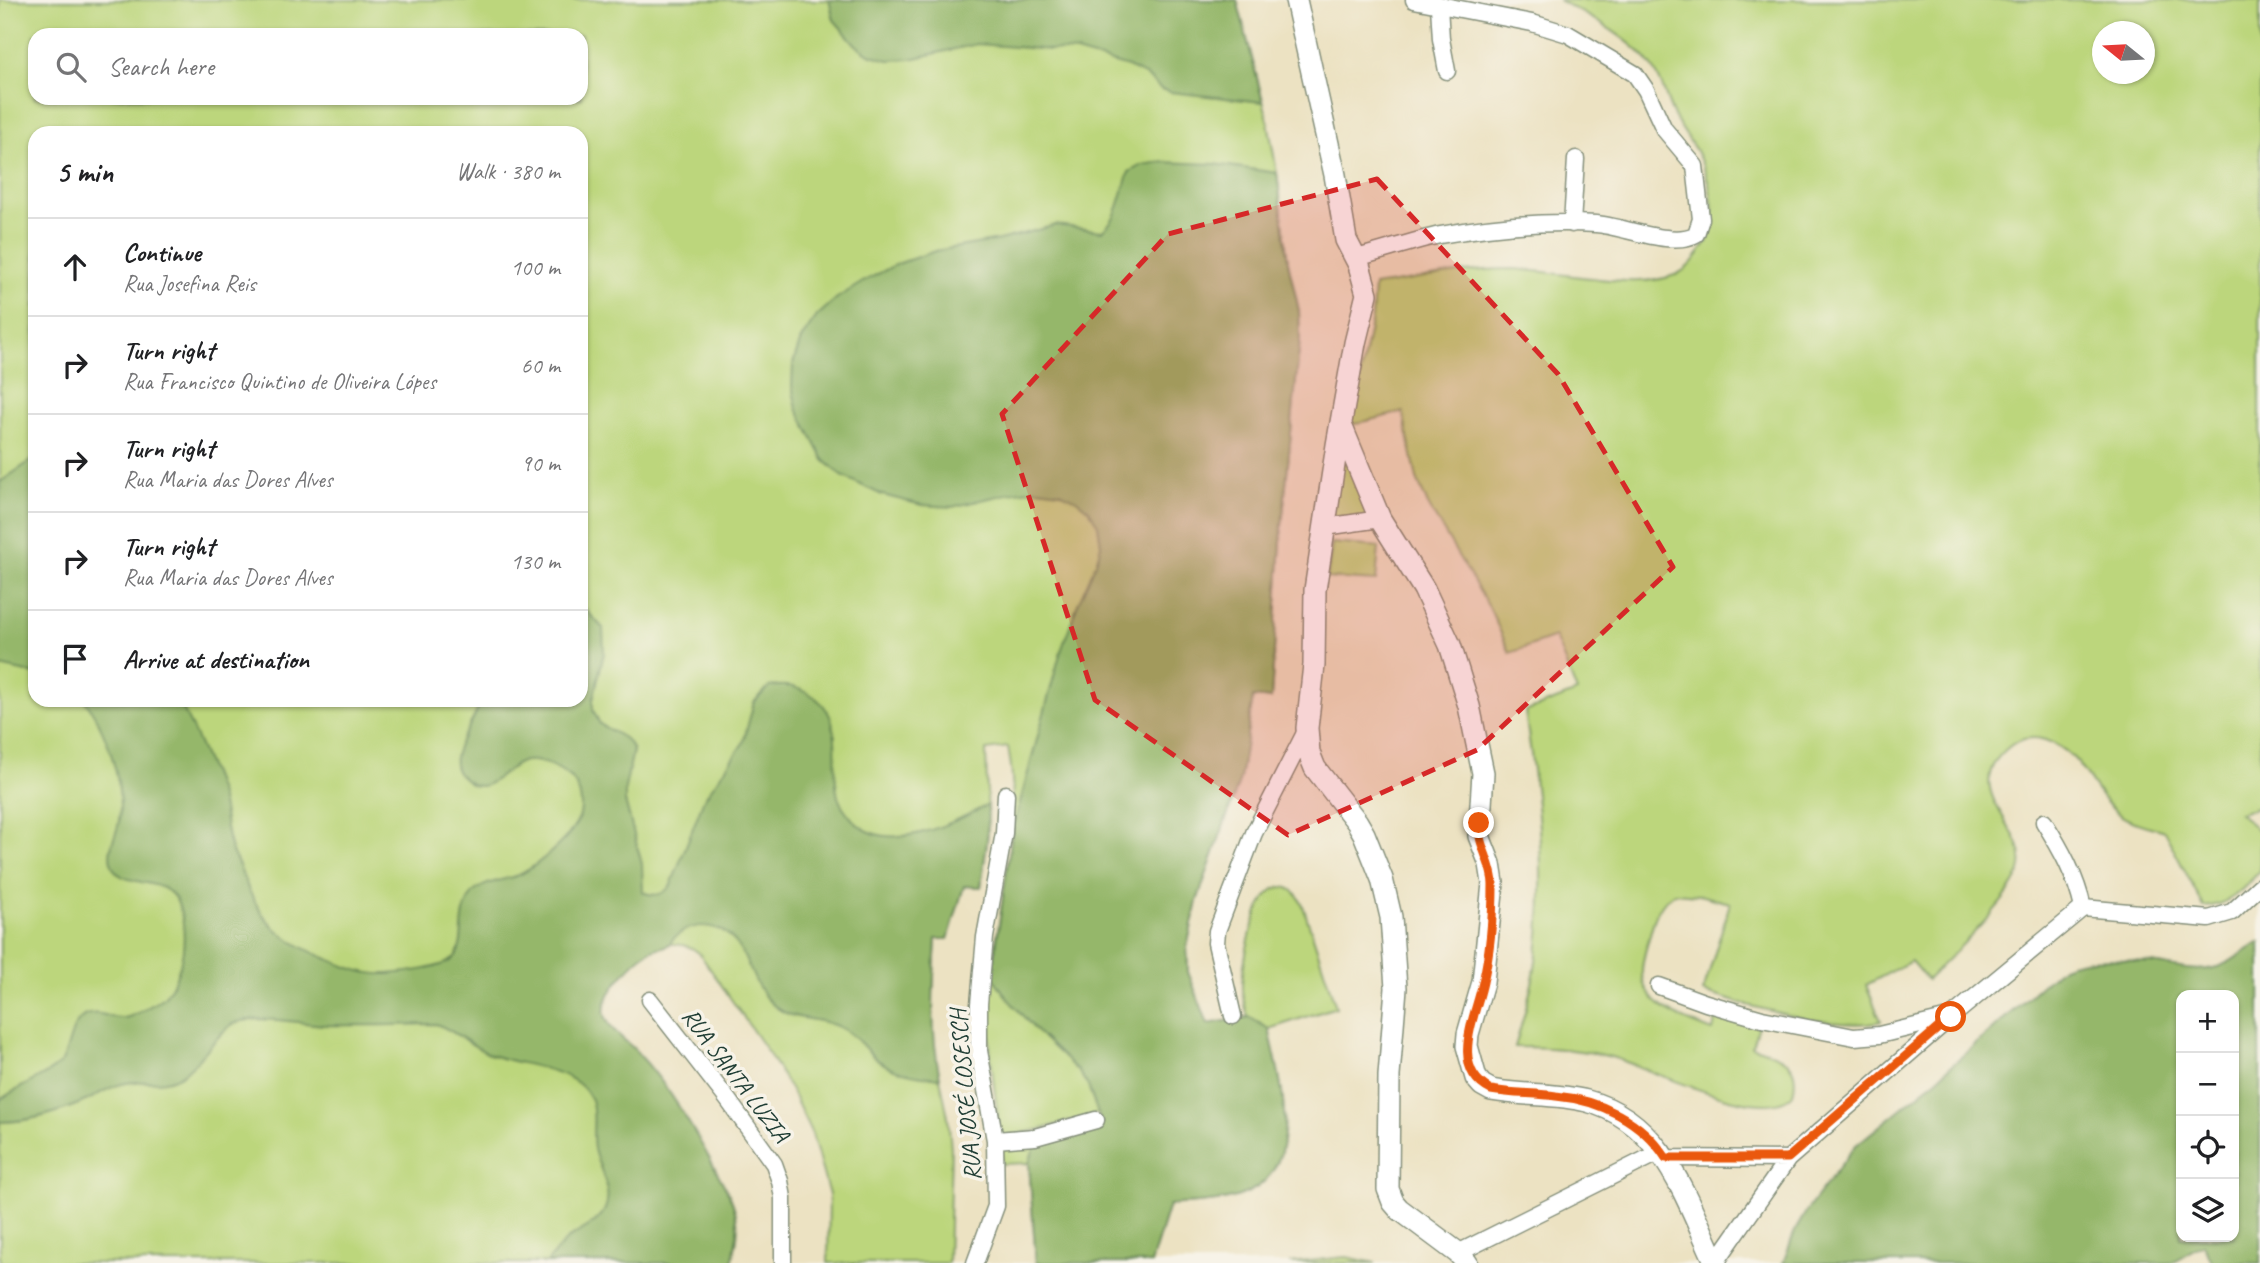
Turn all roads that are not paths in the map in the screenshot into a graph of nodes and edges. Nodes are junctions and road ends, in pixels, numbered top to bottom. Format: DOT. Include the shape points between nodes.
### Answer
graph roads {
  1 [pos="1296,0"];
  2 [pos="1414,0"];
  3 [pos="1439,6"];
  4 [pos="1447,71"];
  5 [pos="1576,159"];
  6 [pos="1572,224"];
  7 [pos="1356,258"];
  8 [pos="1341,425"];
  9 [pos="1380,519"];
  10 [pos="1325,527"];
  11 [pos="1307,728"];
  12 [pos="1006,794"];
  13 [pos="2044,822"];
  14 [pos="2260,886"];
  15 [pos="2083,908"];
  16 [pos="1659,986"];
  17 [pos="650,1000"];
  18 [pos="1233,1016"];
  19 [pos="1951,1017"];
  20 [pos="1096,1120"];
  21 [pos="995,1140"];
  22 [pos="1664,1155"];
  23 [pos="1788,1158"];
  24 [pos="1463,1258"];
  25 [pos="1716,1262"];
  26 [pos="783,1263"];
  27 [pos="975,1263"];
  1 -- 7 [label="street" via="1347,244"];
  2 -- 3 [label="street"];
  3 -- 4 [label="street"];
  3 -- 6 [label="street" via="1575,36 1638,77 1664,129 1694,163 1702,219 1694,235 1667,237 1615,226"];
  5 -- 6 [label="street"];
  6 -- 7 [label="street" via="1438,236"];
  7 -- 8 [label="street" via="1367,298"];
  8 -- 9 [label="street"];
  8 -- 10 [label="street"];
  9 -- 10 [label="street"];
  9 -- 22 [label="street" via="1424,589 1450,645 1482,765 1479,836 1493,883 1483,982 1468,1034 1469,1061 1476,1077 1491,1090 1558,1096 1605,1107 1645,1133"];
  10 -- 11 [label="street" via="1315,590"];
  11 -- 18 [label="street" via="1254,833 1217,931"];
  11 -- 24 [label="street" via="1315,768 1357,822 1382,879 1391,917 1396,988 1388,1189 1399,1209"];
  12 -- 21 [label="street, RUA JOSÉ LOSESCH" via="979,1004 979,1051"];
  13 -- 15 [label="street" via="2064,855"];
  14 -- 15 [label="street" via="2231,912 2209,919"];
  15 -- 19 [label="street"];
  16 -- 19 [label="street" via="1762,1019 1854,1037"];
  17 -- 26 [label="street, RUA SANTA LUZIA" via="774,1164 783,1198"];
  19 -- 23 [label="street"];
  20 -- 21 [label="street" via="1035,1137"];
  21 -- 27 [label="street, RUA JOSÉ LOSESCH" via="996,1206"];
  22 -- 23 [label="street"];
  22 -- 24 [label="street"];
  22 -- 25 [label="street"];
  23 -- 25 [label="street"];
}
